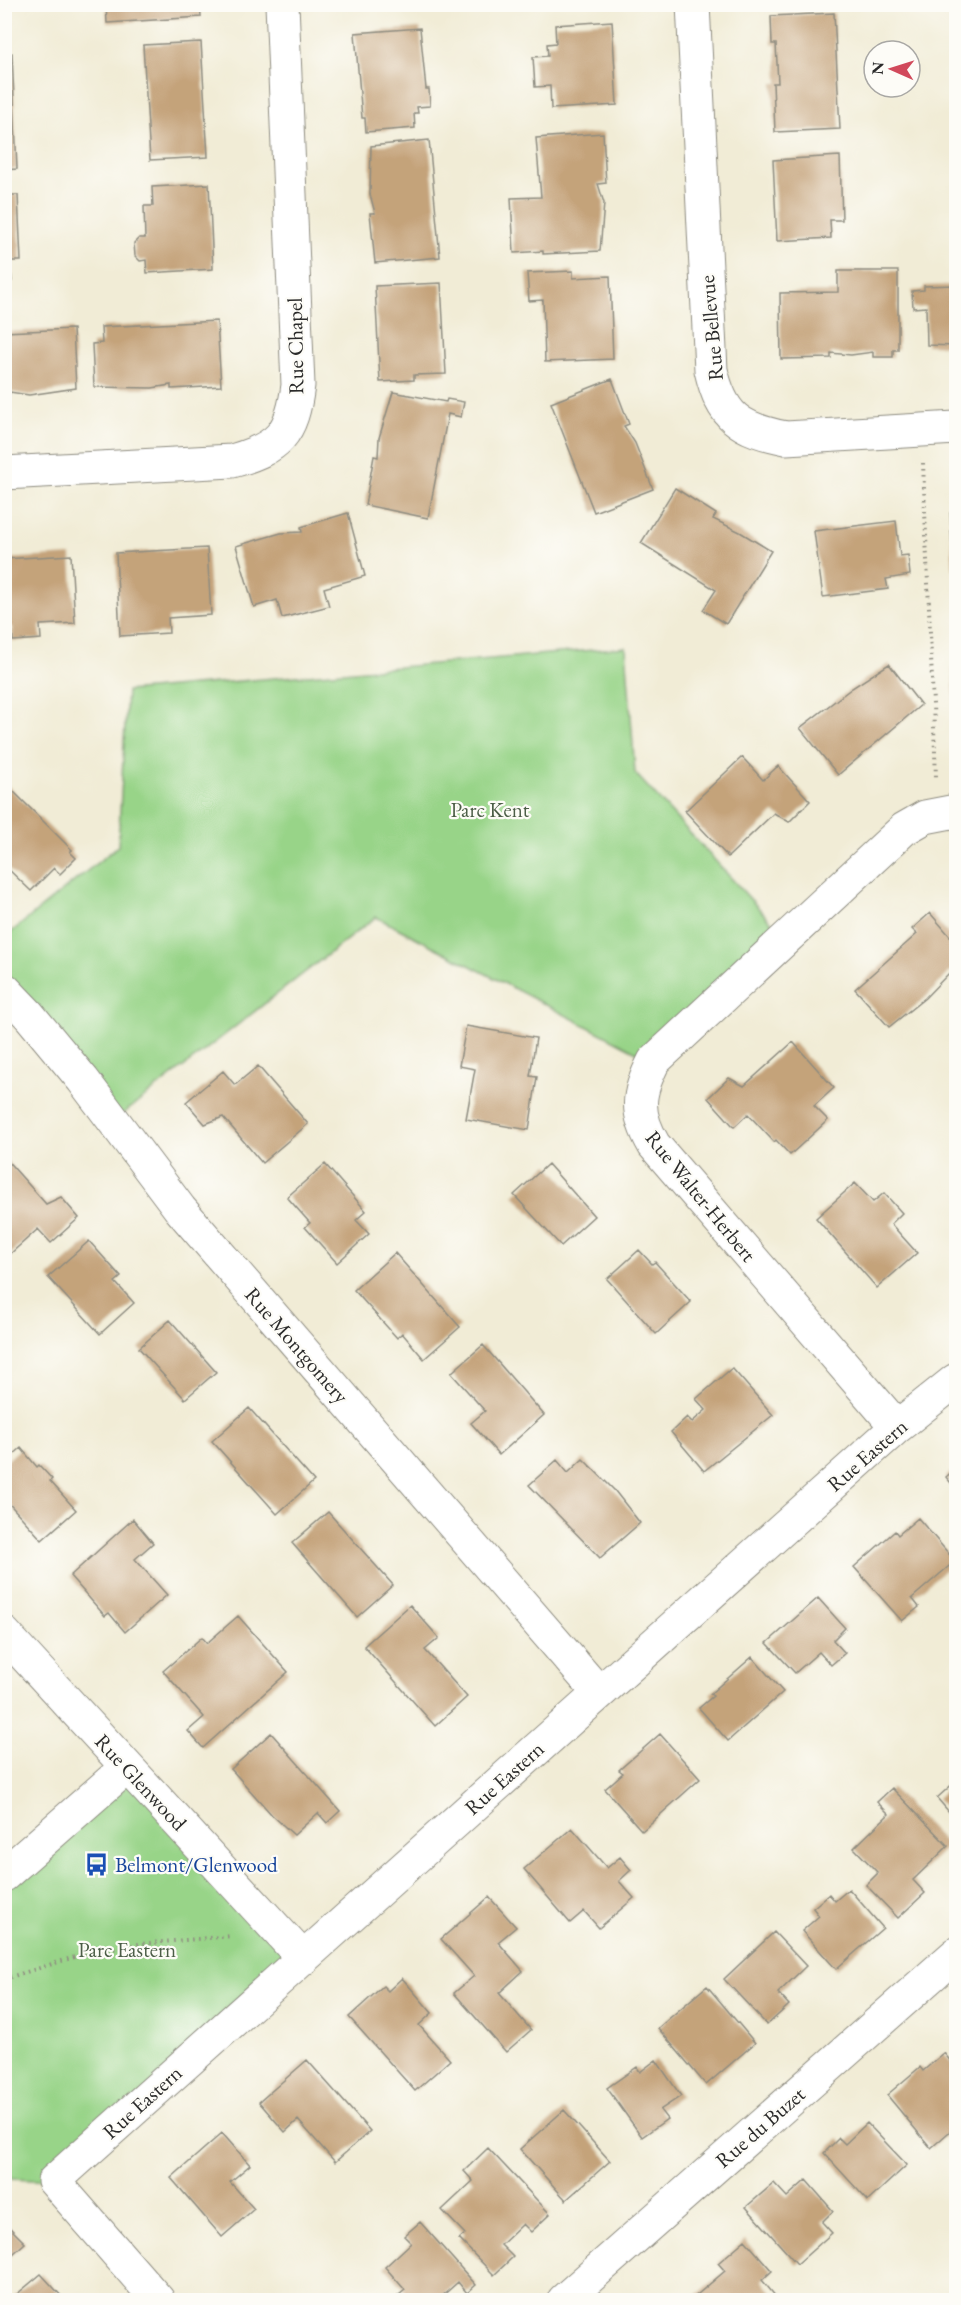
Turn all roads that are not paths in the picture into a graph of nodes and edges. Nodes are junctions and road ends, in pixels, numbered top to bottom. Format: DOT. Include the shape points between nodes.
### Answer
graph roads {
  1 [pos="282,4"];
  2 [pos="693,4"];
  3 [pos="957,428"];
  4 [pos="4,473"];
  5 [pos="957,811"];
  6 [pos="4,989"];
  7 [pos="957,1380"];
  8 [pos="897,1427"];
  9 [pos="4,1633"];
  10 [pos="599,1693"];
  11 [pos="127,1767"];
  12 [pos="4,1875"];
  13 [pos="957,1954"];
  14 [pos="303,1958"];
  15 [pos="158,2301"];
  16 [pos="564,2301"];
  1 -- 4 [label="street, Rue Chapel" via="298,385 287,429 273,444 232,461"];
  2 -- 3 [label="street, Rue Bellevue" via="711,370 717,393 728,412 763,434 786,438"];
  5 -- 8 [label="street, Rue Walter-Herbert" via="925,818 904,829 785,937 654,1060 643,1082 640,1102 643,1126 654,1145"];
  6 -- 10 [label="street, Rue Montgomery" via="83,1080 180,1209"];
  7 -- 8 [label="street, Rue Eastern"];
  8 -- 10 [label="street, Rue Eastern"];
  9 -- 11 [label="street, Rue Glenwood"];
  10 -- 14 [label="street, Rue Eastern"];
  11 -- 12 [label="street"];
  11 -- 14 [label="street, Rue Glenwood"];
  13 -- 16 [label="street, Rue du Buzet"];
  14 -- 15 [label="street, Rue Eastern" via="54,2181"];
}
